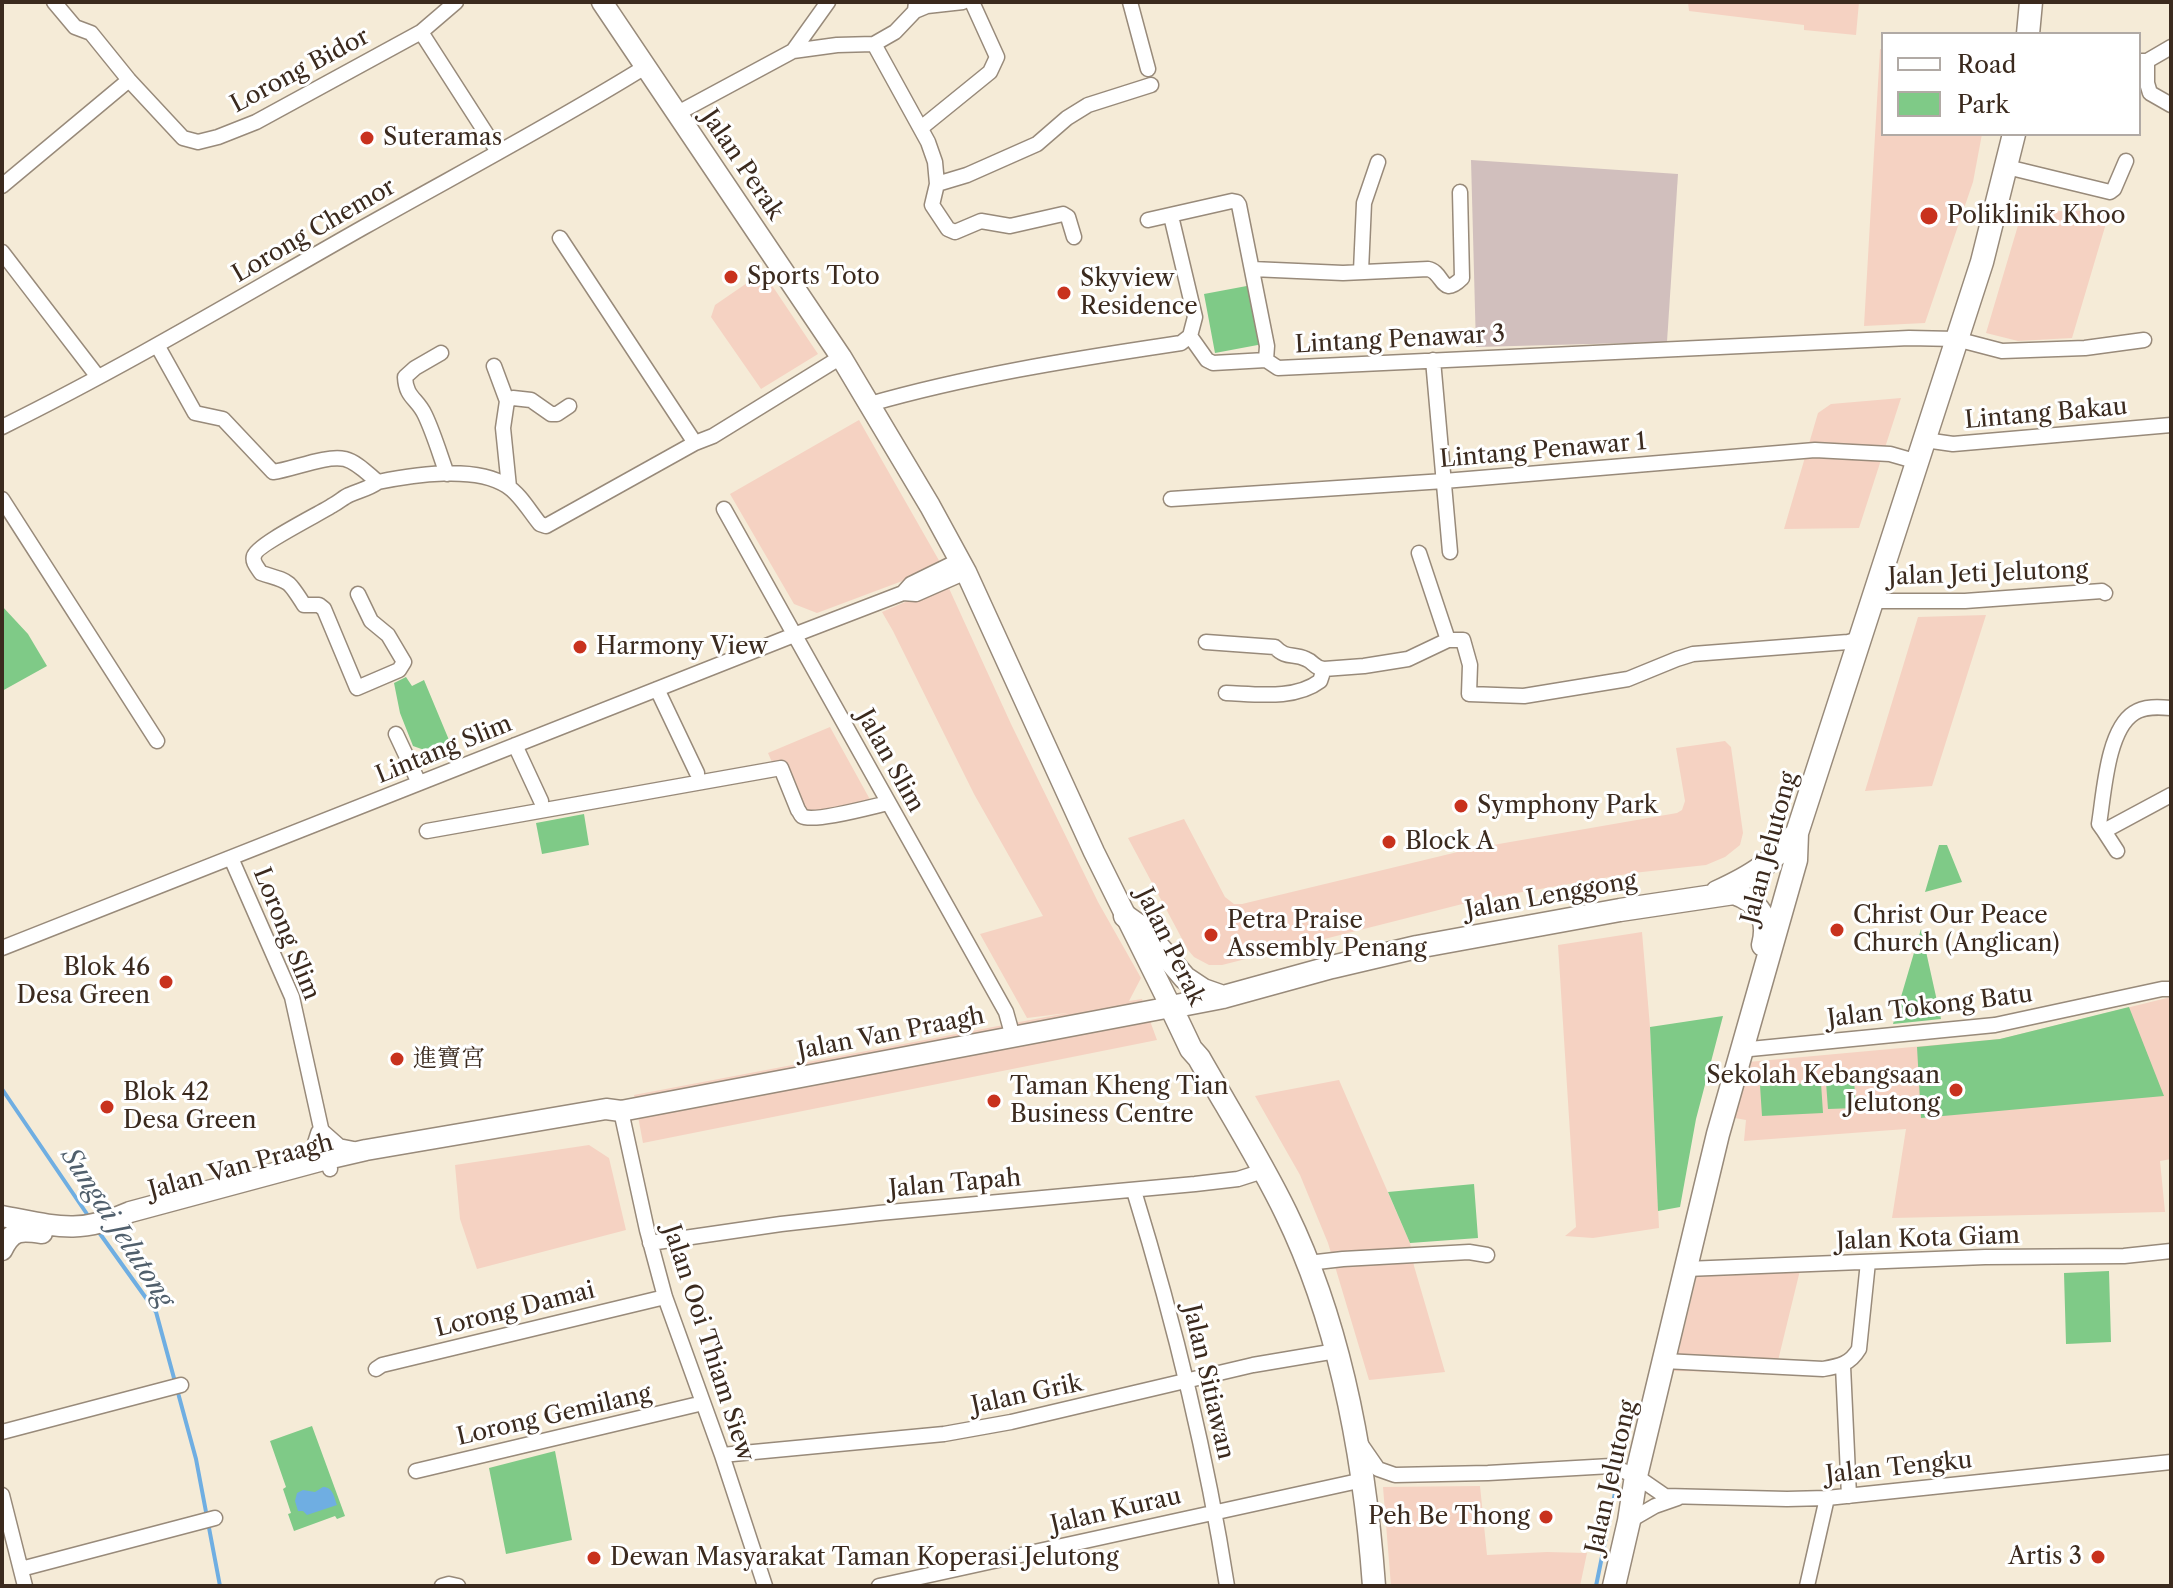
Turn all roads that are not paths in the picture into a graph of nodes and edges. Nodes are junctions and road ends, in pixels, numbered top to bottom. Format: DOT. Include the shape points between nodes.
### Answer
graph roads {
  1 [pos="54,2"];
  2 [pos="456,2"];
  3 [pos="602,2"];
  4 [pos="828,2"];
  5 [pos="963,2"];
  6 [pos="972,2"];
  7 [pos="1130,2"];
  8 [pos="2031,2"];
  9 [pos="915,7"];
  10 [pos="421,32"];
  11 [pos="2028,32"];
  12 [pos="874,44"];
  13 [pos="2171,47"];
  14 [pos="793,51"];
  15 [pos="2143,61"];
  16 [pos="645,67"];
  17 [pos="1148,69"];
  18 [pos="129,80"];
  19 [pos="1151,85"];
  20 [pos="2171,105"];
  21 [pos="676,114"];
  22 [pos="921,128"];
  23 [pos="2014,136"];
  24 [pos="498,152"];
  25 [pos="2126,161"];
  26 [pos="1378,162"];
  27 [pos="2007,167"];
  28 [pos="937,184"];
  29 [pos="2,186"];
  30 [pos="1460,192"];
  31 [pos="1171,216"];
  32 [pos="1148,220"];
  33 [pos="1074,237"];
  34 [pos="560,238"];
  35 [pos="2,252"];
  36 [pos="1252,269"];
  37 [pos="1361,271"];
  38 [pos="1190,336"];
  39 [pos="1956,339"];
  40 [pos="2144,340"];
  41 [pos="157,345"];
  42 [pos="441,353"];
  43 [pos="841,357"];
  44 [pos="1266,360"];
  45 [pos="1433,360"];
  46 [pos="494,366"];
  47 [pos="98,377"];
  48 [pos="507,401"];
  49 [pos="870,404"];
  50 [pos="569,406"];
  51 [pos="2171,425"];
  52 [pos="2,427"];
  53 [pos="1925,440"];
  54 [pos="695,443"];
  55 [pos="1918,462"];
  56 [pos="447,474"];
  57 [pos="1444,481"];
  58 [pos="378,482"];
  59 [pos="509,487"];
  60 [pos="2,499"];
  61 [pos="1171,499"];
  62 [pos="724,509"];
  63 [pos="1450,552"];
  64 [pos="1419,553"];
  65 [pos="963,566"];
  66 [pos="2105,593"];
  67 [pos="358,594"];
  68 [pos="1873,601"];
  69 [pos="794,635"];
  70 [pos="1860,639"];
  71 [pos="1448,640"];
  72 [pos="1206,642"];
  73 [pos="1324,669"];
  74 [pos="657,689"];
  75 [pos="1226,693"];
  76 [pos="2171,708"];
  77 [pos="396,734"];
  78 [pos="157,741"];
  79 [pos="515,745"];
  80 [pos="697,773"];
  81 [pos="419,783"];
  82 [pos="2171,795"];
  83 [pos="541,801"];
  84 [pos="888,803"];
  85 [pos="427,831"];
  86 [pos="2104,831"];
  87 [pos="1797,833"];
  88 [pos="2117,851"];
  89 [pos="231,858"];
  90 [pos="1709,896"];
  91 [pos="1125,916"];
  92 [pos="2,948"];
  93 [pos="2171,989"];
  94 [pos="1223,997"];
  95 [pos="1177,1006"];
  96 [pos="1013,1037"];
  97 [pos="1740,1050"];
  98 [pos="621,1111"];
  99 [pos="321,1134"];
  100 [pos="356,1152"];
  101 [pos="1713,1153"];
  102 [pos="328,1164"];
  103 [pos="302,1165"];
  104 [pos="1263,1171"];
  105 [pos="1134,1191"];
  106 [pos="2,1216"];
  107 [pos="92,1225"];
  108 [pos="650,1243"];
  109 [pos="2,1250"];
  110 [pos="2171,1251"];
  111 [pos="1487,1255"];
  112 [pos="1868,1262"];
  113 [pos="1308,1263"];
  114 [pos="1686,1269"];
  115 [pos="665,1297"];
  116 [pos="1336,1351"];
  117 [pos="1664,1361"];
  118 [pos="1843,1366"];
  119 [pos="376,1369"];
  120 [pos="1188,1381"];
  121 [pos="174,1387"];
  122 [pos="703,1403"];
  123 [pos="2,1432"];
  124 [pos="1356,1438"];
  125 [pos="722,1455"];
  126 [pos="2171,1462"];
  127 [pos="416,1471"];
  128 [pos="1636,1476"];
  129 [pos="1363,1480"];
  130 [pos="2,1495"];
  131 [pos="1686,1496"];
  132 [pos="1849,1496"];
  133 [pos="1827,1498"];
  134 [pos="1215,1511"];
  135 [pos="215,1518"];
  136 [pos="1629,1521"];
  137 [pos="21,1569"];
  138 [pos="25,1586"];
  139 [pos="442,1586"];
  140 [pos="458,1586"];
  141 [pos="765,1586"];
  142 [pos="879,1586"];
  143 [pos="1227,1586"];
  144 [pos="1374,1586"];
  145 [pos="1614,1586"];
  146 [pos="1807,1586"];
  1 -- 18 [label="street" via="75,27 91,33"];
  2 -- 10 [label="street, Lorong Bidor"];
  3 -- 16 [label="main road, Jalan Perak"];
  4 -- 14 [label="street"];
  5 -- 9 [label="street"];
  6 -- 22 [label="street" via="997,57 995,64"];
  7 -- 17 [label="street"];
  8 -- 11 [label="main road"];
  9 -- 12 [label="street" via="895,32"];
  10 -- 18 [label="street, Lorong Bidor" via="256,122 198,142 183,138"];
  10 -- 24 [label="street"];
  12 -- 14 [label="street"];
  12 -- 22 [label="street"];
  13 -- 15 [label="street"];
  14 -- 21 [label="street"];
  15 -- 20 [label="street" via="2150,93"];
  16 -- 21 [label="main road, Jalan Perak"];
  16 -- 24 [label="street, Lorong Chemor"];
  18 -- 29 [label="street"];
  19 -- 28 [label="street" via="1088,105 1037,144"];
  21 -- 43 [label="main road, Jalan Perak"];
  22 -- 28 [label="street" via="935,162"];
  23 -- 27 [label="main road, Jalan Jelutong"];
  24 -- 41 [label="street, Lorong Chemor"];
  25 -- 27 [label="street" via="2110,192"];
  26 -- 37 [label="street" via="1364,203"];
  27 -- 39 [label="main road, Jalan Jelutong"];
  28 -- 33 [label="street" via="932,205 951,232 981,221 1010,226 1063,214"];
  30 -- 37 [label="street" via="1462,278 1456,285 1442,284 1433,269"];
  31 -- 32 [label="street"];
  31 -- 36 [label="street" via="1237,202"];
  31 -- 38 [label="street" via="1195,317"];
  34 -- 54 [label="street"];
  35 -- 47 [label="street"];
  36 -- 37 [label="street"];
  36 -- 44 [label="street"];
  38 -- 44 [label="street, Lintang Penawar 3" via="1213,363"];
  38 -- 49 [label="street" via="1181,343 1011,371"];
  39 -- 40 [label="street, Lintang Penawar 3" via="2002,351"];
  39 -- 45 [label="street, Lintang Penawar 3"];
  39 -- 53 [label="main road, Jalan Jelutong"];
  41 -- 47 [label="street, Lorong Chemor"];
  41 -- 58 [label="street" via="195,413 223,419 273,472 340,459"];
  42 -- 56 [label="street" via="405,377 405,389 426,416"];
  43 -- 49 [label="main road, Jalan Perak"];
  43 -- 54 [label="street"];
  44 -- 45 [label="street, Lintang Penawar 3" via="1278,368"];
  45 -- 57 [label="street"];
  46 -- 48 [label="street"];
  47 -- 52 [label="street, Lorong Chemor"];
  48 -- 50 [label="street" via="531,400 551,414"];
  48 -- 59 [label="street" via="503,428"];
  49 -- 65 [label="main road, Jalan Perak"];
  51 -- 53 [label="street, Lintang Bakau" via="1953,444"];
  53 -- 55 [label="main road, Jalan Jelutong"];
  54 -- 59 [label="street" via="546,526"];
  55 -- 57 [label="street, Lintang Penawar 1" via="1890,454 1815,450"];
  55 -- 68 [label="main road, Jalan Jelutong"];
  56 -- 58 [label="street"];
  56 -- 59 [label="street" via="481,476"];
  57 -- 61 [label="street, Lintang Penawar 1"];
  57 -- 63 [label="street"];
  58 -- 67 [label="street" via="303,521 254,557 261,573 291,584 304,605 324,609 357,688 399,670 404,662 388,635 371,621"];
  60 -- 78 [label="street"];
  62 -- 69 [label="street, Jalan Slim"];
  64 -- 71 [label="street"];
  65 -- 69 [label="street, Lintang Slim" via="916,594 903,593"];
  65 -- 91 [label="main road, Jalan Perak"];
  66 -- 68 [label="street, Jalan Jeti Jelutong"];
  68 -- 70 [label="main road, Jalan Jelutong"];
  69 -- 74 [label="street, Lintang Slim"];
  69 -- 84 [label="street, Jalan Slim"];
  70 -- 71 [label="street" via="1693,654 1628,679 1524,696 1469,694 1470,665 1463,640"];
  70 -- 87 [label="main road, Jalan Jelutong"];
  71 -- 73 [label="street" via="1408,659"];
  72 -- 73 [label="street" via="1277,648 1282,655 1308,659"];
  73 -- 75 [label="street" via="1320,681 1308,689"];
  74 -- 79 [label="street, Lintang Slim"];
  74 -- 80 [label="street"];
  76 -- 86 [label="street" via="2143,709 2125,720 2119,731 2099,824"];
  77 -- 81 [label="street"];
  79 -- 81 [label="street, Lintang Slim"];
  79 -- 83 [label="street"];
  81 -- 89 [label="street, Lintang Slim"];
  82 -- 86 [label="street"];
  84 -- 85 [label="street" via="836,815 802,816 781,768"];
  84 -- 96 [label="street, Jalan Slim" via="1006,1012"];
  86 -- 88 [label="street"];
  87 -- 90 [label="main road, Jalan Lenggong" via="1755,874"];
  87 -- 97 [label="main road, Jalan Jelutong" via="1796,860"];
  89 -- 92 [label="street, Lintang Slim"];
  89 -- 99 [label="street, Lorong Slim" via="292,997"];
  90 -- 94 [label="main road, Jalan Lenggong" via="1417,947"];
  90 -- 101 [label="main road, Jalan Lenggong" via="1746,897 1759,909 1767,929 1708,1144"];
  91 -- 94 [label="main road" via="1185,978"];
  91 -- 95 [label="main road, Jalan Perak"];
  93 -- 97 [label="street, Jalan Tokong Batu" via="1995,1025"];
  94 -- 95 [label="main road, Jalan Lenggong"];
  95 -- 96 [label="main road, Jalan Van Praagh"];
  95 -- 104 [label="main road, Jalan Perak" via="1191,1049"];
  96 -- 98 [label="main road, Jalan Van Praagh"];
  97 -- 101 [label="main road, Jalan Jelutong"];
  98 -- 100 [label="main road, Jalan Van Praagh" via="606,1109"];
  98 -- 102 [label="main road, Jalan Van Praagh" via="609,1121"];
  98 -- 108 [label="street, Jalan Ooi Thiam Siew"];
  99 -- 100 [label="main road" via="338,1149"];
  99 -- 102 [label="street, Lorong Slim"];
  99 -- 103 [label="main road" via="315,1153"];
  100 -- 102 [label="main road, Jalan Van Praagh"];
  101 -- 114 [label="main road, Jalan Jelutong"];
  102 -- 103 [label="main road, Jalan Van Praagh"];
  102 -- 107 [label="main road, Jalan Van Praagh" via="131,1222"];
  103 -- 107 [label="main road, Jalan Van Praagh"];
  104 -- 105 [label="street, Jalan Tapah" via="1238,1179"];
  104 -- 113 [label="main road, Jalan Perak"];
  105 -- 108 [label="street, Jalan Tapah" via="879,1213"];
  105 -- 120 [label="street, Jalan Sitiawan"];
  106 -- 107 [label="main road, Jalan Van Praagh" via="56,1227"];
  107 -- 109 [label="main road" via="55,1234 18,1232"];
  108 -- 115 [label="street, Jalan Ooi Thiam Siew"];
  110 -- 112 [label="street, Jalan Kota Giam"];
  111 -- 113 [label="street"];
  112 -- 114 [label="street, Jalan Kota Giam"];
  112 -- 118 [label="street" via="1859,1349"];
  113 -- 116 [label="main road, Jalan Perak"];
  114 -- 117 [label="main road, Jalan Jelutong"];
  115 -- 119 [label="street, Lorong Damai"];
  115 -- 122 [label="street, Jalan Ooi Thiam Siew"];
  116 -- 120 [label="street, Jalan Grik"];
  116 -- 124 [label="main road, Jalan Perak"];
  117 -- 118 [label="street"];
  117 -- 128 [label="main road, Jalan Jelutong"];
  118 -- 132 [label="street"];
  120 -- 125 [label="street, Jalan Grik" via="944,1434"];
  120 -- 134 [label="street, Jalan Sitiawan"];
  121 -- 123 [label="street"];
  122 -- 125 [label="street, Jalan Ooi Thiam Siew"];
  122 -- 127 [label="street, Lorong Gemilang"];
  124 -- 128 [label="street, Jalan Tengku" via="1378,1469 1395,1475 1594,1465"];
  124 -- 129 [label="main road, Jalan Perak"];
  125 -- 141 [label="street, Jalan Ooi Thiam Siew"];
  126 -- 132 [label="street, Jalan Tengku"];
  128 -- 131 [label="street, Jalan Tengku" via="1665,1496"];
  128 -- 136 [label="main road, Jalan Jelutong"];
  129 -- 134 [label="street, Jalan Kurau"];
  129 -- 144 [label="main road, Jalan Perak"];
  130 -- 137 [label="street"];
  131 -- 133 [label="street, Jalan Tengku"];
  131 -- 136 [label="street"];
  132 -- 133 [label="street, Jalan Tengku"];
  133 -- 146 [label="street"];
  134 -- 142 [label="street, Jalan Kurau"];
  134 -- 143 [label="street, Jalan Sitiawan"];
  135 -- 137 [label="street"];
  136 -- 145 [label="main road, Jalan Jelutong"];
  137 -- 138 [label="street"];
  139 -- 140 [label="street"];
}
